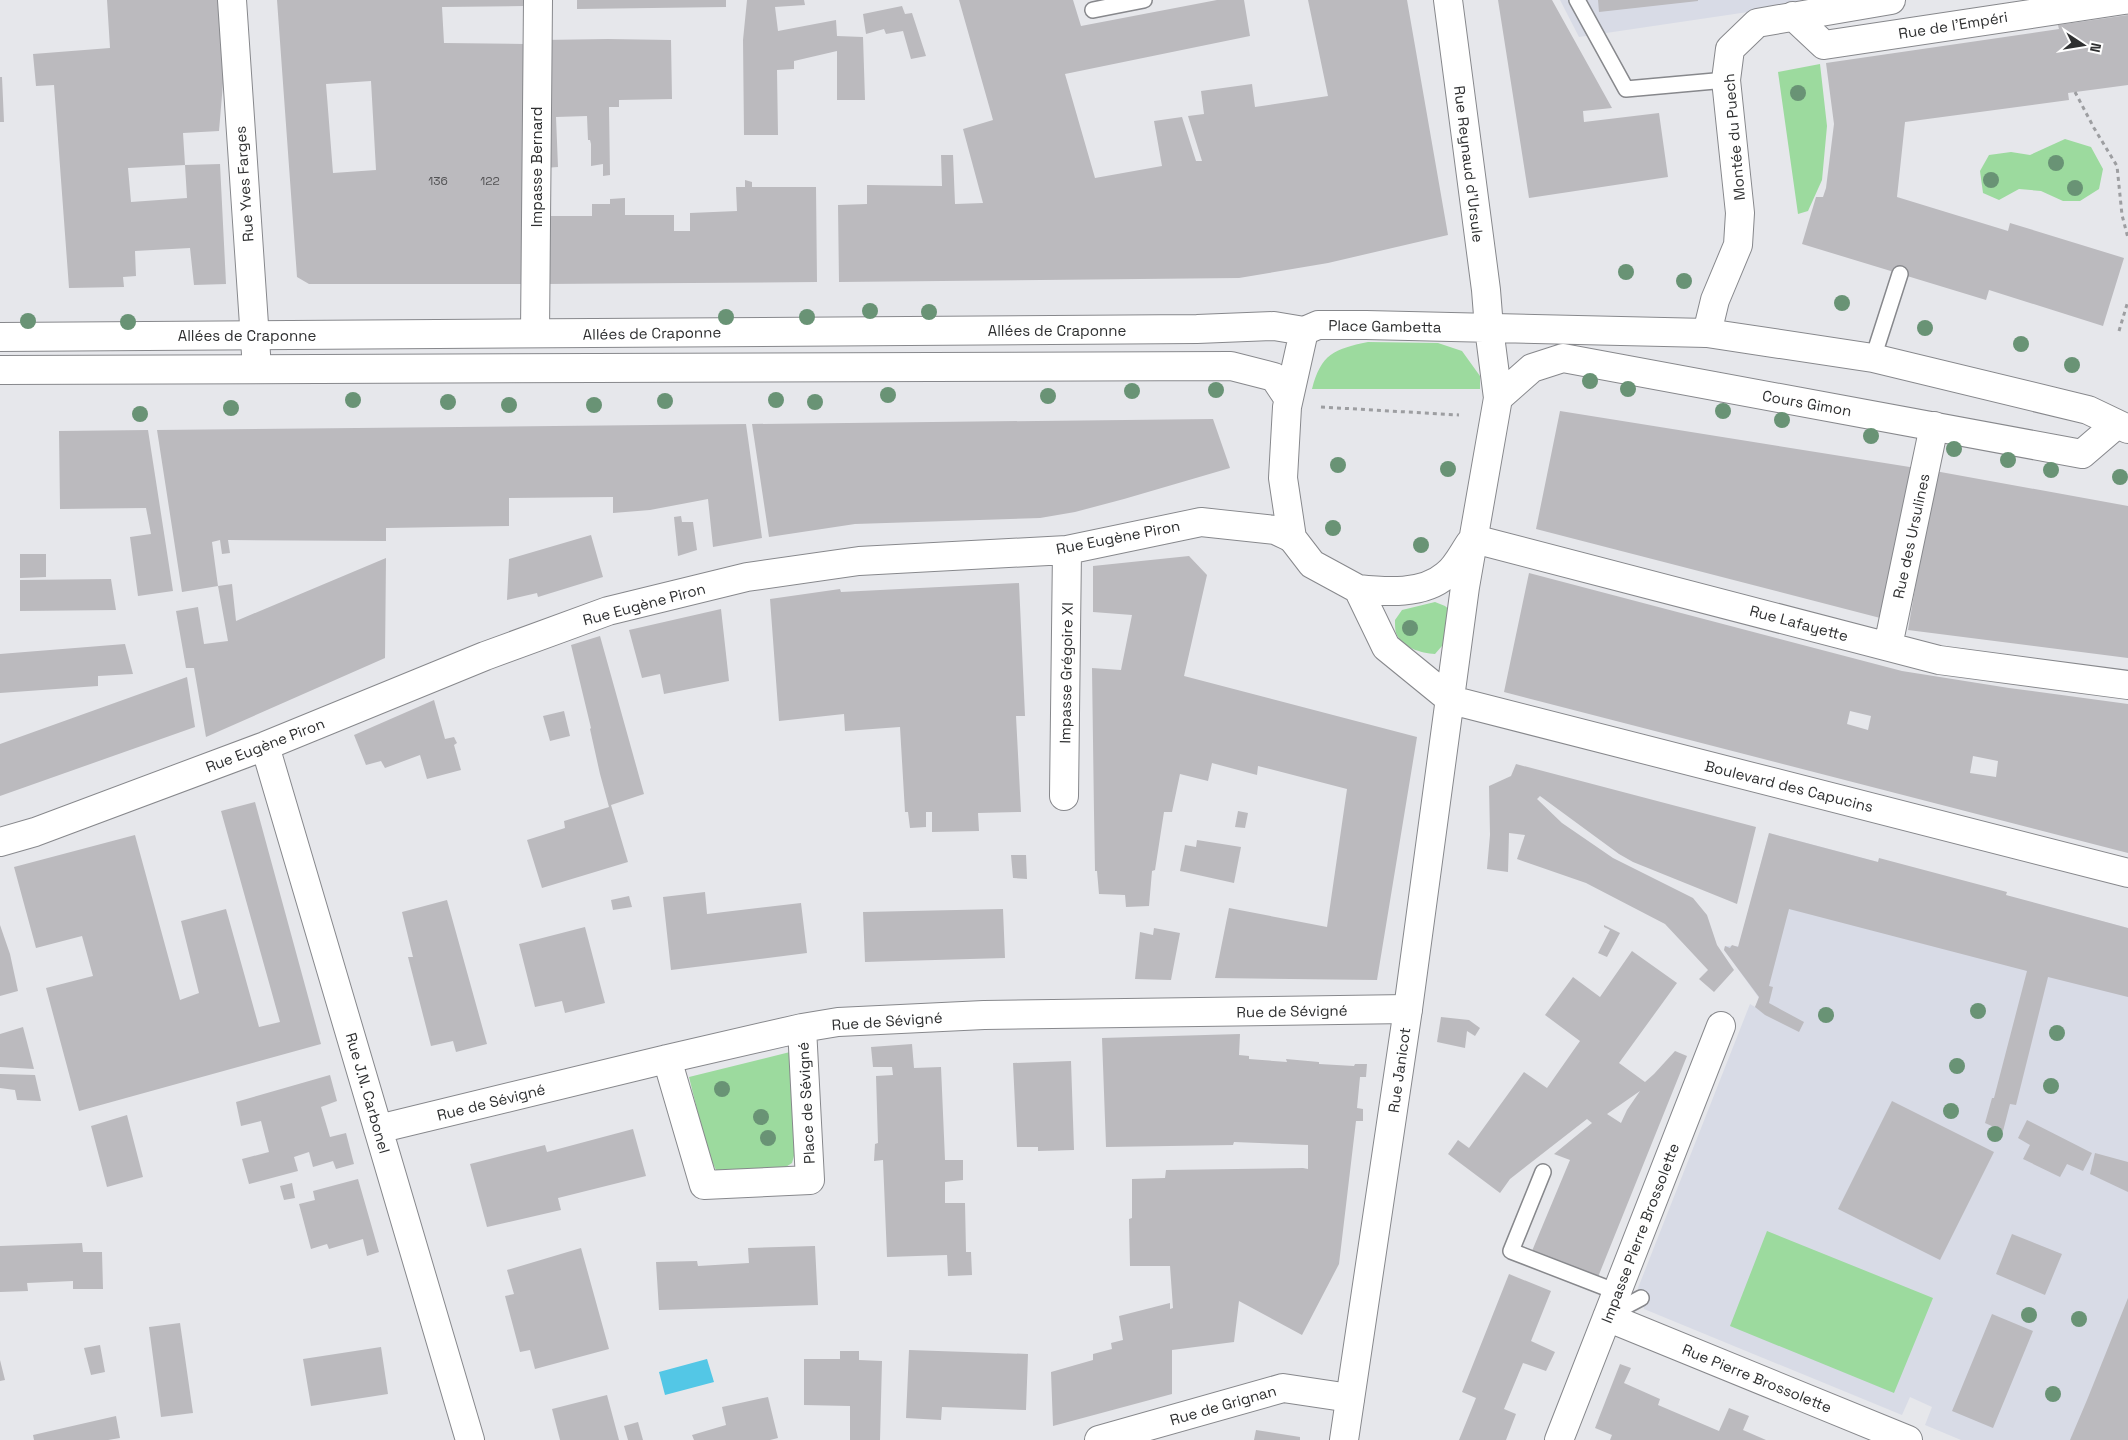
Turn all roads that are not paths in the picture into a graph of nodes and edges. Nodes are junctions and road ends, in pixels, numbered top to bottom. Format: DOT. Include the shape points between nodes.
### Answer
graph roads {
  1 [pos="232,0"];
  2 [pos="538,0"];
  3 [pos="1144,0"];
  4 [pos="1448,0"];
  5 [pos="1577,0"];
  6 [pos="1891,0"];
  7 [pos="2124,0"];
  8 [pos="1093,10"];
  9 [pos="1793,16"];
  10 [pos="1726,80"];
  11 [pos="1900,274"];
  12 [pos="1489,328"];
  13 [pos="1304,331"];
  14 [pos="1707,333"];
  15 [pos="535,334"];
  16 [pos="254,335"];
  17 [pos="0,337"];
  18 [pos="1873,358"];
  19 [pos="257,369"];
  20 [pos="0,370"];
  21 [pos="1498,398"];
  22 [pos="1300,402"];
  23 [pos="1934,426"];
  24 [pos="2122,426"];
  25 [pos="1292,538"];
  26 [pos="1474,539"];
  27 [pos="1067,550"];
  28 [pos="1358,589"];
  29 [pos="1888,646"];
  30 [pos="2128,685"];
  31 [pos="1451,700"];
  32 [pos="266,746"];
  33 [pos="1064,796"];
  34 [pos="0,842"];
  35 [pos="2128,873"];
  36 [pos="1408,1009"];
  37 [pos="1721,1026"];
  38 [pos="802,1028"];
  39 [pos="667,1059"];
  40 [pos="378,1129"];
  41 [pos="1543,1172"];
  42 [pos="1622,1302"];
  43 [pos="1350,1398"];
  44 [pos="470,1440"];
  45 [pos="1099,1440"];
  46 [pos="1344,1440"];
  47 [pos="1559,1440"];
  48 [pos="1908,1440"];
  1 -- 16 [label="street, Rue Yves Farges"];
  2 -- 15 [label="street, Impasse Bernard"];
  3 -- 8 [label="lane"];
  4 -- 12 [label="street, Rue Reynaud d'Ursule"];
  5 -- 10 [label="lane" via="1626,89"];
  6 -- 9 [label="street, Montée du Puech"];
  7 -- 9 [label="street, Rue de l'Empéri" via="1824,45"];
  9 -- 10 [label="street, Montée du Puech" via="1757,23 1743,36 1730,49"];
  10 -- 14 [label="street, Montée du Puech" via="1740,213 1739,237 1715,300"];
  11 -- 18 [label="lane"];
  12 -- 13 [label="street, Place Gambetta" via="1318,325"];
  12 -- 14 [label="street, Cours Gimon"];
  12 -- 21 [label="street"];
  13 -- 15 [label="street, Allées de Craponne" via="1274,326"];
  13 -- 22 [label="street"];
  14 -- 18 [label="street, Cours Gimon"];
  15 -- 16 [label="street, Allées de Craponne"];
  16 -- 17 [label="street, Allées de Craponne"];
  16 -- 19 [label="street, Rue Yves Farges"];
  18 -- 24 [label="street, Cours Gimon" via="2088,410"];
  19 -- 20 [label="street"];
  19 -- 22 [label="street" via="1231,366 1274,377"];
  21 -- 23 [label="street, Cours Gimon" via="1532,368 1563,358"];
  21 -- 26 [label="street"];
  22 -- 25 [label="street" via="1284,478"];
  23 -- 24 [label="street, Cours Gimon" via="2082,454"];
  23 -- 29 [label="street, Rue des Ursulines"];
  25 -- 27 [label="street, Rue Eugène Piron" via="1275,530 1200,522"];
  25 -- 28 [label="street" via="1312,564"];
  26 -- 28 [label="street" via="1446,575 1423,587 1389,592"];
  26 -- 29 [label="street, Rue Lafayette"];
  26 -- 31 [label="street"];
  27 -- 32 [label="street, Rue Eugène Piron" via="859,561 747,577 608,611 486,656"];
  27 -- 33 [label="street, Impasse Grégoire XI"];
  28 -- 31 [label="street" via="1386,647"];
  29 -- 30 [label="street, Rue Lafayette" via="1939,660"];
  31 -- 35 [label="street, Boulevard des Capucins"];
  31 -- 36 [label="street, Rue Janicot"];
  32 -- 34 [label="street, Rue Eugène Piron" via="44,829"];
  32 -- 40 [label="street, Rue J.N. Carbonel"];
  36 -- 38 [label="street, Rue de Sévigné" via="984,1015 838,1022"];
  36 -- 43 [label="street, Rue Janicot"];
  37 -- 42 [label="street, Impasse Pierre Brossolette"];
  38 -- 39 [label="street, Rue de Sévigné"];
  38 -- 39 [label="street, Place de Sévigné" via="810,1180 704,1185"];
  39 -- 40 [label="street, Rue de Sévigné"];
  40 -- 44 [label="street, Rue J.N. Carbonel"];
  41 -- 42 [label="lane" via="1511,1251"];
  42 -- 47 [label="street, Impasse Pierre Brossolette"];
  42 -- 48 [label="street, Rue Pierre Brossolette"];
  43 -- 45 [label="street, Rue de Grignan" via="1283,1388"];
  43 -- 46 [label="street, Rue Janicot"];
}
